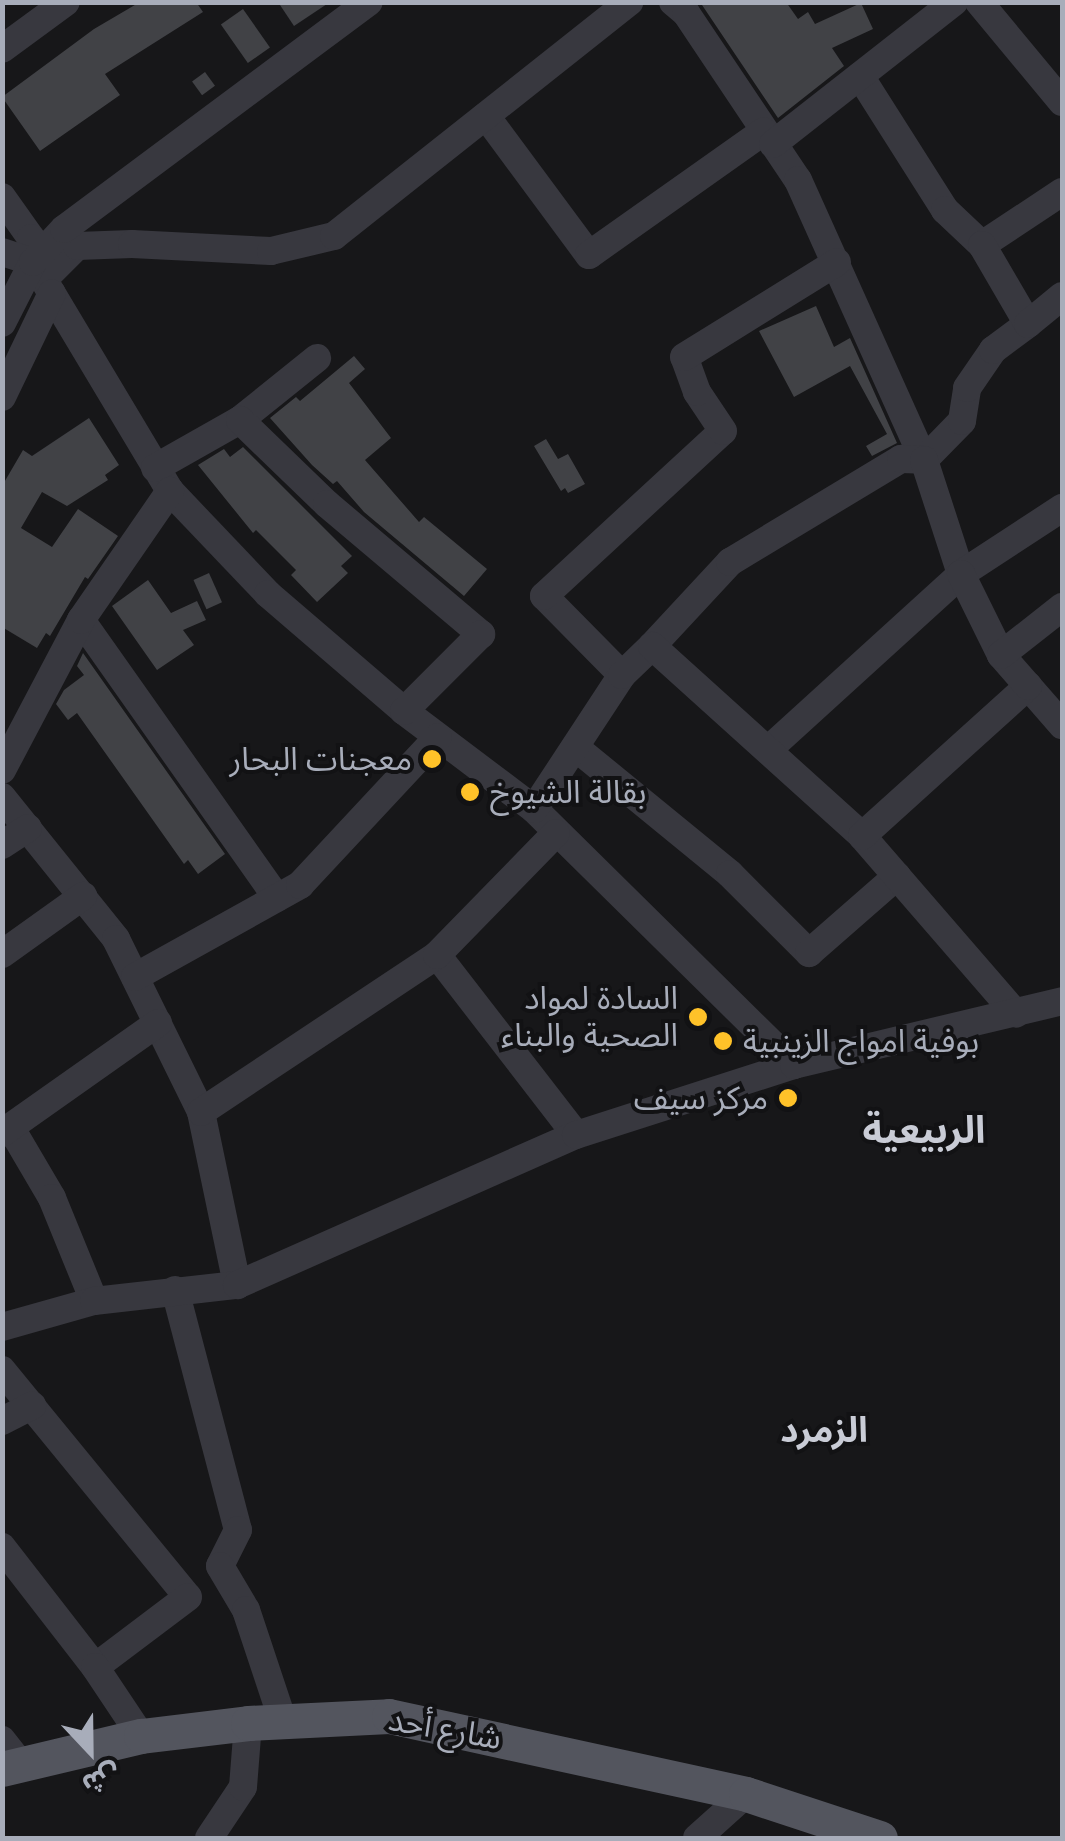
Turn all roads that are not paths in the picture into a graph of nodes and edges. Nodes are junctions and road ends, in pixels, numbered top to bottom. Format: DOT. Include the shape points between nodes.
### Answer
graph roads {
  1 [pos="66,2"];
  2 [pos="629,2"];
  3 [pos="673,2"];
  4 [pos="954,2"];
  5 [pos="979,2"];
  6 [pos="364,4"];
  7 [pos="2,49"];
  8 [pos="860,76"];
  9 [pos="1062,102"];
  10 [pos="486,116"];
  11 [pos="769,138"];
  12 [pos="1062,192"];
  13 [pos="2,196"];
  14 [pos="982,246"];
  15 [pos="2,252"];
  16 [pos="837,262"];
  17 [pos="43,278"];
  18 [pos="1062,296"];
  19 [pos="2,322"];
  20 [pos="1028,324"];
  21 [pos="317,358"];
  22 [pos="2,396"];
  23 [pos="240,420"];
  24 [pos="924,460"];
  25 [pos="162,480"];
  26 [pos="1062,508"];
  27 [pos="961,574"];
  28 [pos="1062,607"];
  29 [pos="81,620"];
  30 [pos="652,646"];
  31 [pos="1001,655"];
  32 [pos="622,675"];
  33 [pos="1028,686"];
  34 [pos="404,712"];
  35 [pos="1062,725"];
  36 [pos="438,738"];
  37 [pos="575,747"];
  38 [pos="769,750"];
  39 [pos="2,770"];
  40 [pos="2,797"];
  41 [pos="534,809"];
  42 [pos="28,828"];
  43 [pos="556,832"];
  44 [pos="862,836"];
  45 [pos="2,846"];
  46 [pos="897,876"];
  47 [pos="82,896"];
  48 [pos="276,898"];
  49 [pos="2,954"];
  50 [pos="437,955"];
  51 [pos="135,977"];
  52 [pos="1062,1001"];
  53 [pos="1016,1014"];
  54 [pos="158,1023"];
  55 [pos="794,1065"];
  56 [pos="201,1112"];
  57 [pos="7,1130"];
  58 [pos="576,1136"];
  59 [pos="237,1285"];
  60 [pos="176,1290"];
  61 [pos="94,1301"];
  62 [pos="2,1327"];
  63 [pos="2,1370"];
  64 [pos="32,1406"];
  65 [pos="2,1421"];
  66 [pos="2,1547"];
  67 [pos="226,1577"];
  68 [pos="188,1597"];
  69 [pos="95,1667"];
  70 [pos="265,1722"];
  71 [pos="141,1736"];
  72 [pos="9,1758"];
  73 [pos="746,1794"];
  74 [pos="210,1838"];
  75 [pos="697,1838"];
  76 [pos="880,1838"];
  1 -- 7 [label="street"];
  2 -- 10 [label="street"];
  3 -- 11 [label="street"];
  4 -- 8 [label="street"];
  5 -- 9 [label="street"];
  6 -- 17 [label="street" via="64,229"];
  8 -- 11 [label="street"];
  8 -- 14 [label="street" via="946,210"];
  10 -- 11 [label="street" via="589,255"];
  10 -- 17 [label="street" via="334,236 271,251 76,246"];
  11 -- 16 [label="street" via="798,180"];
  12 -- 14 [label="street"];
  13 -- 17 [label="street" via="31,238"];
  14 -- 20 [label="street"];
  15 -- 17 [label="street"];
  16 -- 24 [label="street"];
  16 -- 32 [label="street" via="684,357 697,392 724,431 544,596"];
  17 -- 19 [label="street"];
  17 -- 22 [label="street"];
  17 -- 25 [label="street"];
  18 -- 20 [label="street"];
  20 -- 24 [label="street" via="993,350 967,388 962,421"];
  21 -- 23 [label="street"];
  23 -- 25 [label="street"];
  23 -- 34 [label="street" via="327,504 481,634"];
  24 -- 27 [label="street"];
  24 -- 30 [label="street" via="901,459 730,562"];
  25 -- 29 [label="street"];
  25 -- 34 [label="street" via="268,594"];
  26 -- 27 [label="street"];
  27 -- 31 [label="street"];
  27 -- 38 [label="street"];
  28 -- 31 [label="street"];
  29 -- 39 [label="street"];
  29 -- 48 [label="street"];
  30 -- 32 [label="street"];
  30 -- 38 [label="street"];
  31 -- 33 [label="street"];
  32 -- 37 [label="street"];
  33 -- 35 [label="street"];
  33 -- 44 [label="street"];
  34 -- 36 [label="street"];
  36 -- 41 [label="street"];
  36 -- 48 [label="street" via="300,885"];
  37 -- 41 [label="street"];
  37 -- 46 [label="street" via="730,874 809,953"];
  38 -- 44 [label="street"];
  40 -- 42 [label="street"];
  41 -- 43 [label="street"];
  42 -- 45 [label="street"];
  42 -- 47 [label="street"];
  43 -- 50 [label="street"];
  43 -- 55 [label="street"];
  44 -- 46 [label="street"];
  46 -- 53 [label="street"];
  47 -- 49 [label="street"];
  47 -- 51 [label="street" via="116,938"];
  48 -- 51 [label="street"];
  50 -- 56 [label="street"];
  50 -- 58 [label="street"];
  51 -- 54 [label="street"];
  52 -- 53 [label="street"];
  53 -- 55 [label="street"];
  54 -- 56 [label="street"];
  54 -- 57 [label="street"];
  55 -- 58 [label="street"];
  56 -- 59 [label="street"];
  57 -- 61 [label="street" via="52,1198"];
  58 -- 59 [label="street"];
  59 -- 60 [label="street"];
  60 -- 61 [label="street"];
  60 -- 67 [label="street" via="238,1530 220,1566"];
  61 -- 62 [label="street"];
  63 -- 64 [label="street"];
  64 -- 65 [label="street"];
  64 -- 68 [label="street"];
  66 -- 69 [label="street"];
  67 -- 68 [label="street"];
  67 -- 70 [label="street" via="246,1610"];
  68 -- 69 [label="street"];
  69 -- 71 [label="street"];
  70 -- 71 [label="main road, شارع أحد"];
  70 -- 73 [label="main road, شارع أحد" via="389,1716"];
  70 -- 74 [label="street" via="243,1786"];
  71 -- 72 [label="main road, شارع أحد"];
  73 -- 75 [label="street"];
  73 -- 76 [label="main road, شارع أحد"];
}
